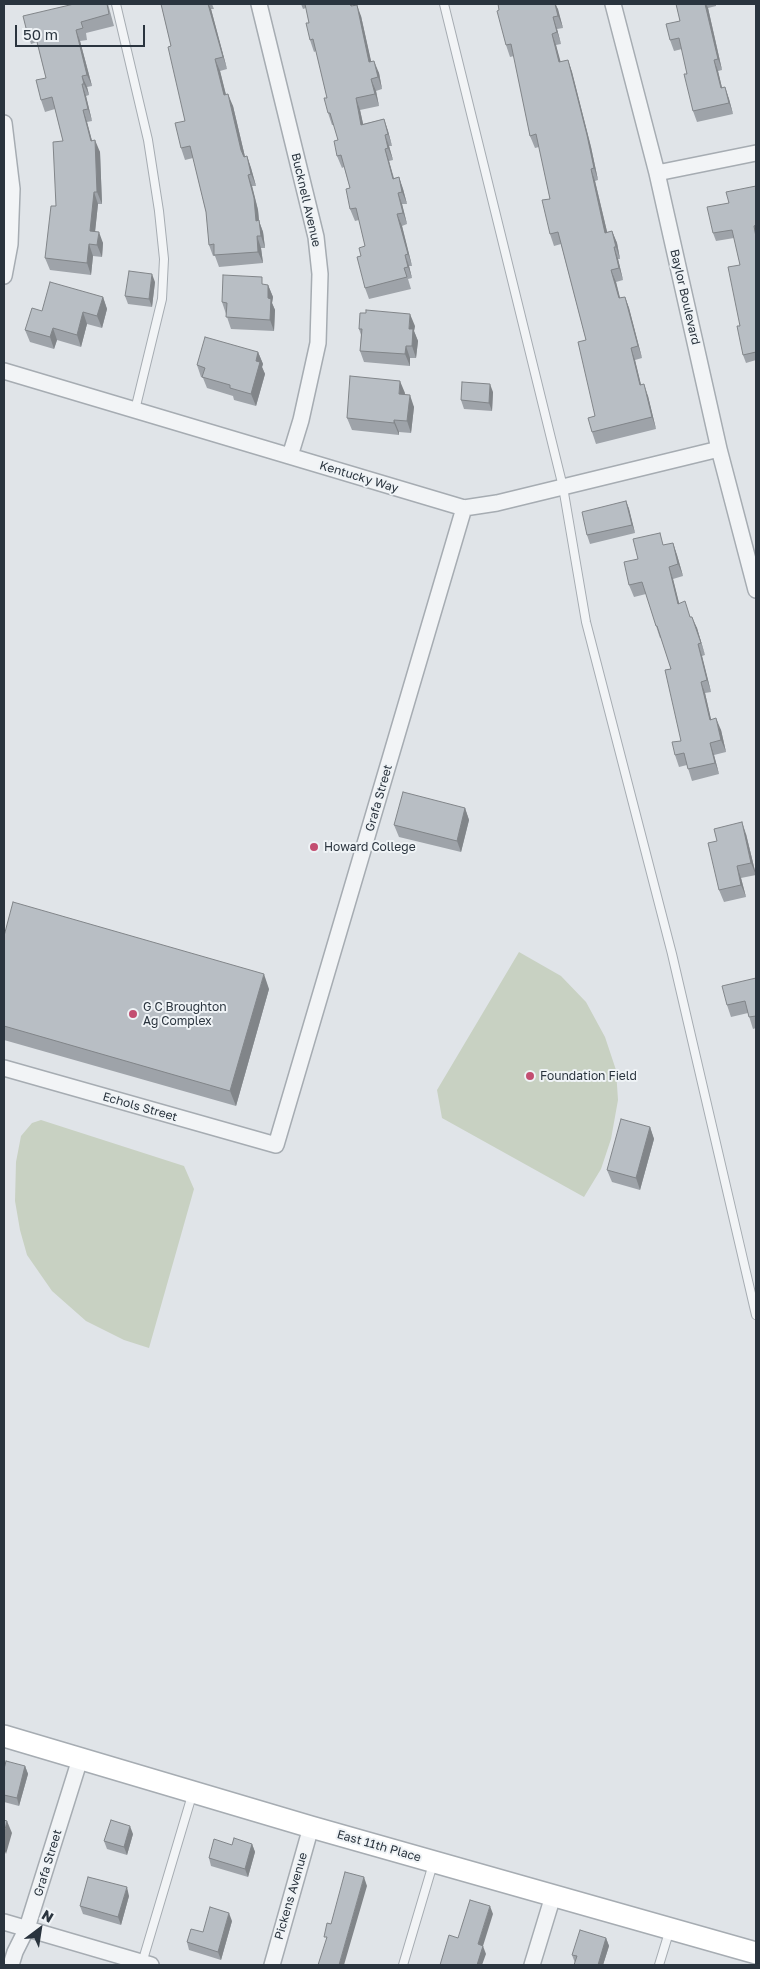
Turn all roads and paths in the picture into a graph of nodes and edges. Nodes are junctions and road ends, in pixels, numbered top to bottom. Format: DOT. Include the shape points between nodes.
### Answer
graph roads {
  1 [pos="116,4"];
  2 [pos="259,4"];
  3 [pos="444,4"];
  4 [pos="613,4"];
  5 [pos="4,124"];
  6 [pos="756,153"];
  7 [pos="657,173"];
  8 [pos="4,276"];
  9 [pos="4,371"];
  10 [pos="135,410"];
  11 [pos="719,449"];
  12 [pos="290,456"];
  13 [pos="563,487"];
  14 [pos="464,508"];
  15 [pos="756,590"];
  16 [pos="4,1068"];
  17 [pos="276,1145"];
  18 [pos="756,1315"];
  19 [pos="4,1736"];
  20 [pos="80,1758"];
  21 [pos="193,1792"];
  22 [pos="311,1827"];
  23 [pos="434,1862"];
  24 [pos="553,1896"];
  25 [pos="4,1922"];
  26 [pos="27,1928"];
  27 [pos="670,1929"];
  28 [pos="756,1953"];
  29 [pos="145,1964"];
  30 [pos="11,1965"];
  31 [pos="272,1965"];
  32 [pos="403,1965"];
  33 [pos="532,1965"];
  34 [pos="659,1965"];
  1 -- 10 [label="lane" via="148,140 164,259 162,299"];
  2 -- 12 [label="street, Bucknell Avenue" via="316,237 320,274 318,343"];
  3 -- 13 [label="lane"];
  4 -- 7 [label="street, Baylor Boulevard"];
  5 -- 8 [label="street" via="12,189 10,244"];
  6 -- 7 [label="street"];
  7 -- 11 [label="street, Baylor Boulevard"];
  9 -- 10 [label="street, Kentucky Way"];
  10 -- 12 [label="street, Kentucky Way"];
  11 -- 13 [label="street, Kentucky Way"];
  11 -- 15 [label="street, Baylor Boulevard"];
  12 -- 14 [label="street, Kentucky Way"];
  13 -- 14 [label="street, Kentucky Way" via="497,504"];
  13 -- 18 [label="lane" via="586,622 672,954"];
  14 -- 17 [label="street, Grafa Street"];
  16 -- 17 [label="street, Echols Street"];
  19 -- 20 [label="street, East 11th Place"];
  20 -- 21 [label="street, East 11th Place"];
  20 -- 26 [label="street, Grafa Street"];
  21 -- 22 [label="street, East 11th Place"];
  21 -- 29 [label="lane"];
  22 -- 23 [label="street, East 11th Place"];
  22 -- 31 [label="street, Pickens Avenue"];
  23 -- 24 [label="street, East 11th Place"];
  23 -- 32 [label="lane"];
  24 -- 27 [label="street, East 11th Place"];
  24 -- 33 [label="street"];
  25 -- 26 [label="street"];
  26 -- 29 [label="street"];
  26 -- 30 [label="street, Grafa Street"];
  27 -- 28 [label="street, East 11th Place"];
  27 -- 34 [label="lane"];
}
